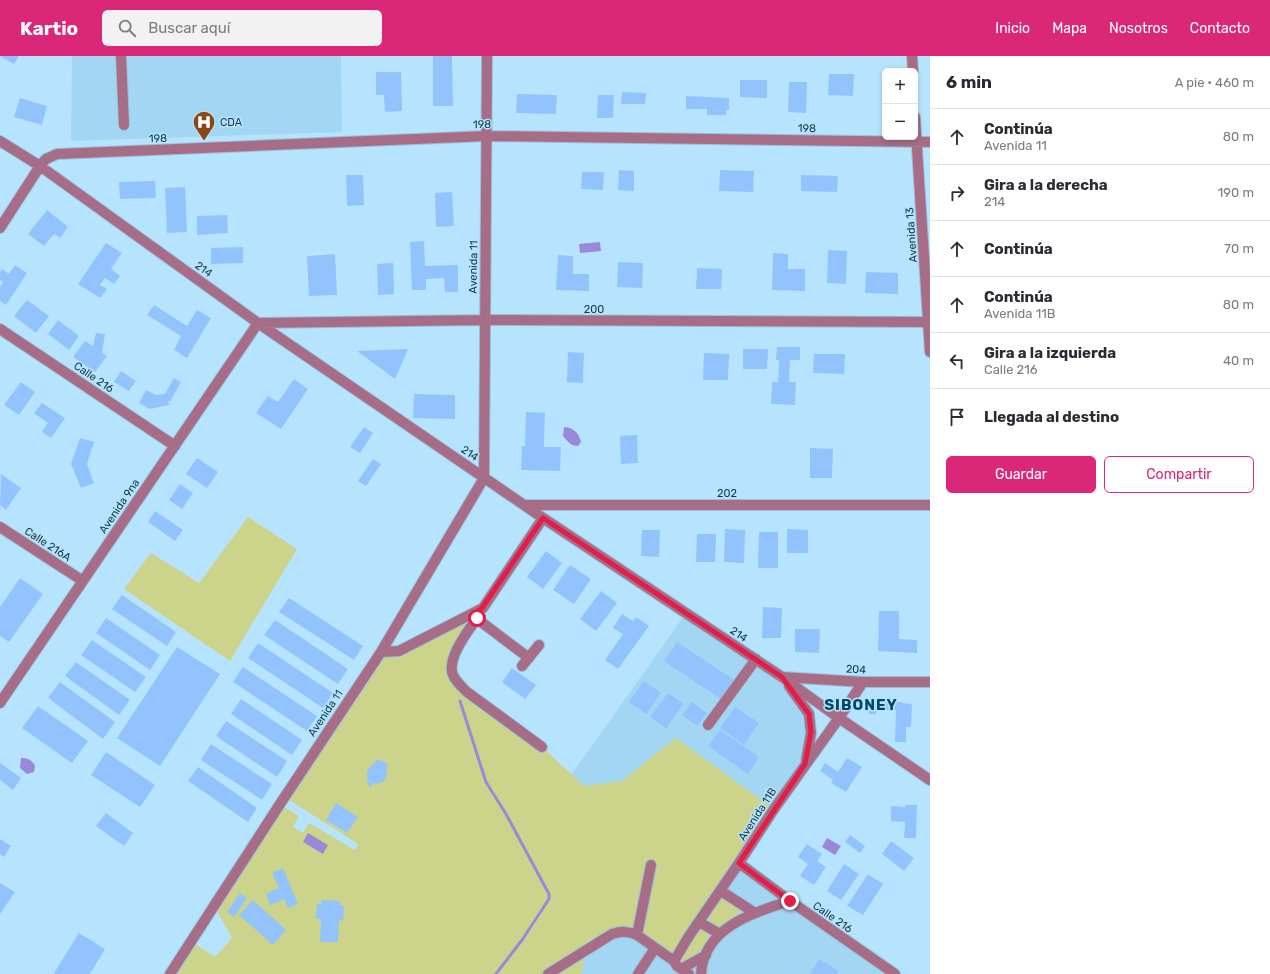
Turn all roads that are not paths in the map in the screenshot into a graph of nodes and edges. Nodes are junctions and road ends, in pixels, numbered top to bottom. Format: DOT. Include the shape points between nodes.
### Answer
graph roads {
  1 [pos="121,56"];
  2 [pos="487,56"];
  3 [pos="912,56"];
  4 [pos="913,68"];
  5 [pos="124,125"];
  6 [pos="487,136"];
  7 [pos="0,141"];
  8 [pos="916,142"];
  9 [pos="930,142"];
  10 [pos="40,166"];
  11 [pos="0,228"];
  12 [pos="484,320"];
  13 [pos="929,322"];
  14 [pos="258,323"];
  15 [pos="0,329"];
  16 [pos="930,352"];
  17 [pos="175,446"];
  18 [pos="484,478"];
  19 [pos="524,505"];
  20 [pos="930,505"];
  21 [pos="543,518"];
  22 [pos="0,527"];
  23 [pos="83,581"];
  24 [pos="474,616"];
  25 [pos="539,645"];
  26 [pos="381,652"];
  27 [pos="529,658"];
  28 [pos="756,659"];
  29 [pos="522,666"];
  30 [pos="782,677"];
  31 [pos="863,682"];
  32 [pos="930,682"];
  33 [pos="0,703"];
  34 [pos="839,718"];
  35 [pos="708,725"];
  36 [pos="542,747"];
  37 [pos="805,764"];
  38 [pos="930,780"];
  39 [pos="739,863"];
  40 [pos="651,865"];
  41 [pos="721,891"];
  42 [pos="790,901"];
  43 [pos="755,912"];
  44 [pos="699,922"];
  45 [pos="720,934"];
  46 [pos="637,936"];
  47 [pos="655,948"];
  48 [pos="706,956"];
  49 [pos="680,970"];
  50 [pos="170,974"];
  51 [pos="548,974"];
  52 [pos="638,974"];
  53 [pos="701,974"];
  54 [pos="895,974"];
  1 -- 5 [label="street"];
  2 -- 6 [label="street, Avenida 11"];
  3 -- 4 [label="street"];
  6 -- 8 [label="street, 198"];
  6 -- 10 [label="street, 198" via="57,154 46,159"];
  6 -- 12 [label="street, Avenida 11"];
  7 -- 10 [label="street, 214"];
  8 -- 9 [label="street, 198"];
  8 -- 13 [label="street, Avenida 13"];
  10 -- 11 [label="street"];
  10 -- 14 [label="street, 214"];
  12 -- 13 [label="street, 200"];
  12 -- 14 [label="street, 200"];
  12 -- 18 [label="street, Avenida 11"];
  13 -- 16 [label="street, Avenida 13"];
  14 -- 17 [label="street, Avenida 9na"];
  14 -- 18 [label="street, 214"];
  15 -- 17 [label="street, Calle 216"];
  17 -- 23 [label="street, Avenida 9na"];
  18 -- 19 [label="street, 214"];
  18 -- 26 [label="street, Avenida 11"];
  19 -- 20 [label="street, 202"];
  19 -- 21 [label="street, 214"];
  21 -- 24 [label="street"];
  21 -- 28 [label="street, 214"];
  22 -- 23 [label="street, Calle 216A"];
  23 -- 33 [label="street, Avenida 9na"];
  24 -- 26 [label="street" via="399,651"];
  24 -- 27 [label="street"];
  24 -- 36 [label="street" via="453,660 453,675 467,692"];
  25 -- 27 [label="street"];
  26 -- 50 [label="street, Avenida 11"];
  27 -- 29 [label="street"];
  28 -- 30 [label="street, 214"];
  28 -- 35 [label="street"];
  30 -- 31 [label="street, 204"];
  30 -- 34 [label="street, 214"];
  30 -- 37 [label="street" via="809,714 811,732"];
  31 -- 32 [label="street, 204"];
  31 -- 34 [label="street, Avenida 11B"];
  34 -- 37 [label="street, Avenida 11B"];
  34 -- 38 [label="street, 214"];
  37 -- 39 [label="street, Avenida 11B"];
  39 -- 41 [label="street, Avenida 11B"];
  39 -- 42 [label="street, Calle 216"];
  40 -- 46 [label="street"];
  41 -- 43 [label="street"];
  41 -- 44 [label="street, Avenida 11B"];
  42 -- 43 [label="street"];
  42 -- 54 [label="street, Calle 216"];
  43 -- 45 [label="street"];
  44 -- 45 [label="street"];
  44 -- 49 [label="street, Avenida 11B"];
  45 -- 48 [label="street"];
  46 -- 47 [label="street"];
  46 -- 51 [label="street" via="630,932 612,934"];
  47 -- 49 [label="street"];
  47 -- 52 [label="street"];
  48 -- 49 [label="street"];
  48 -- 53 [label="street"];
}
